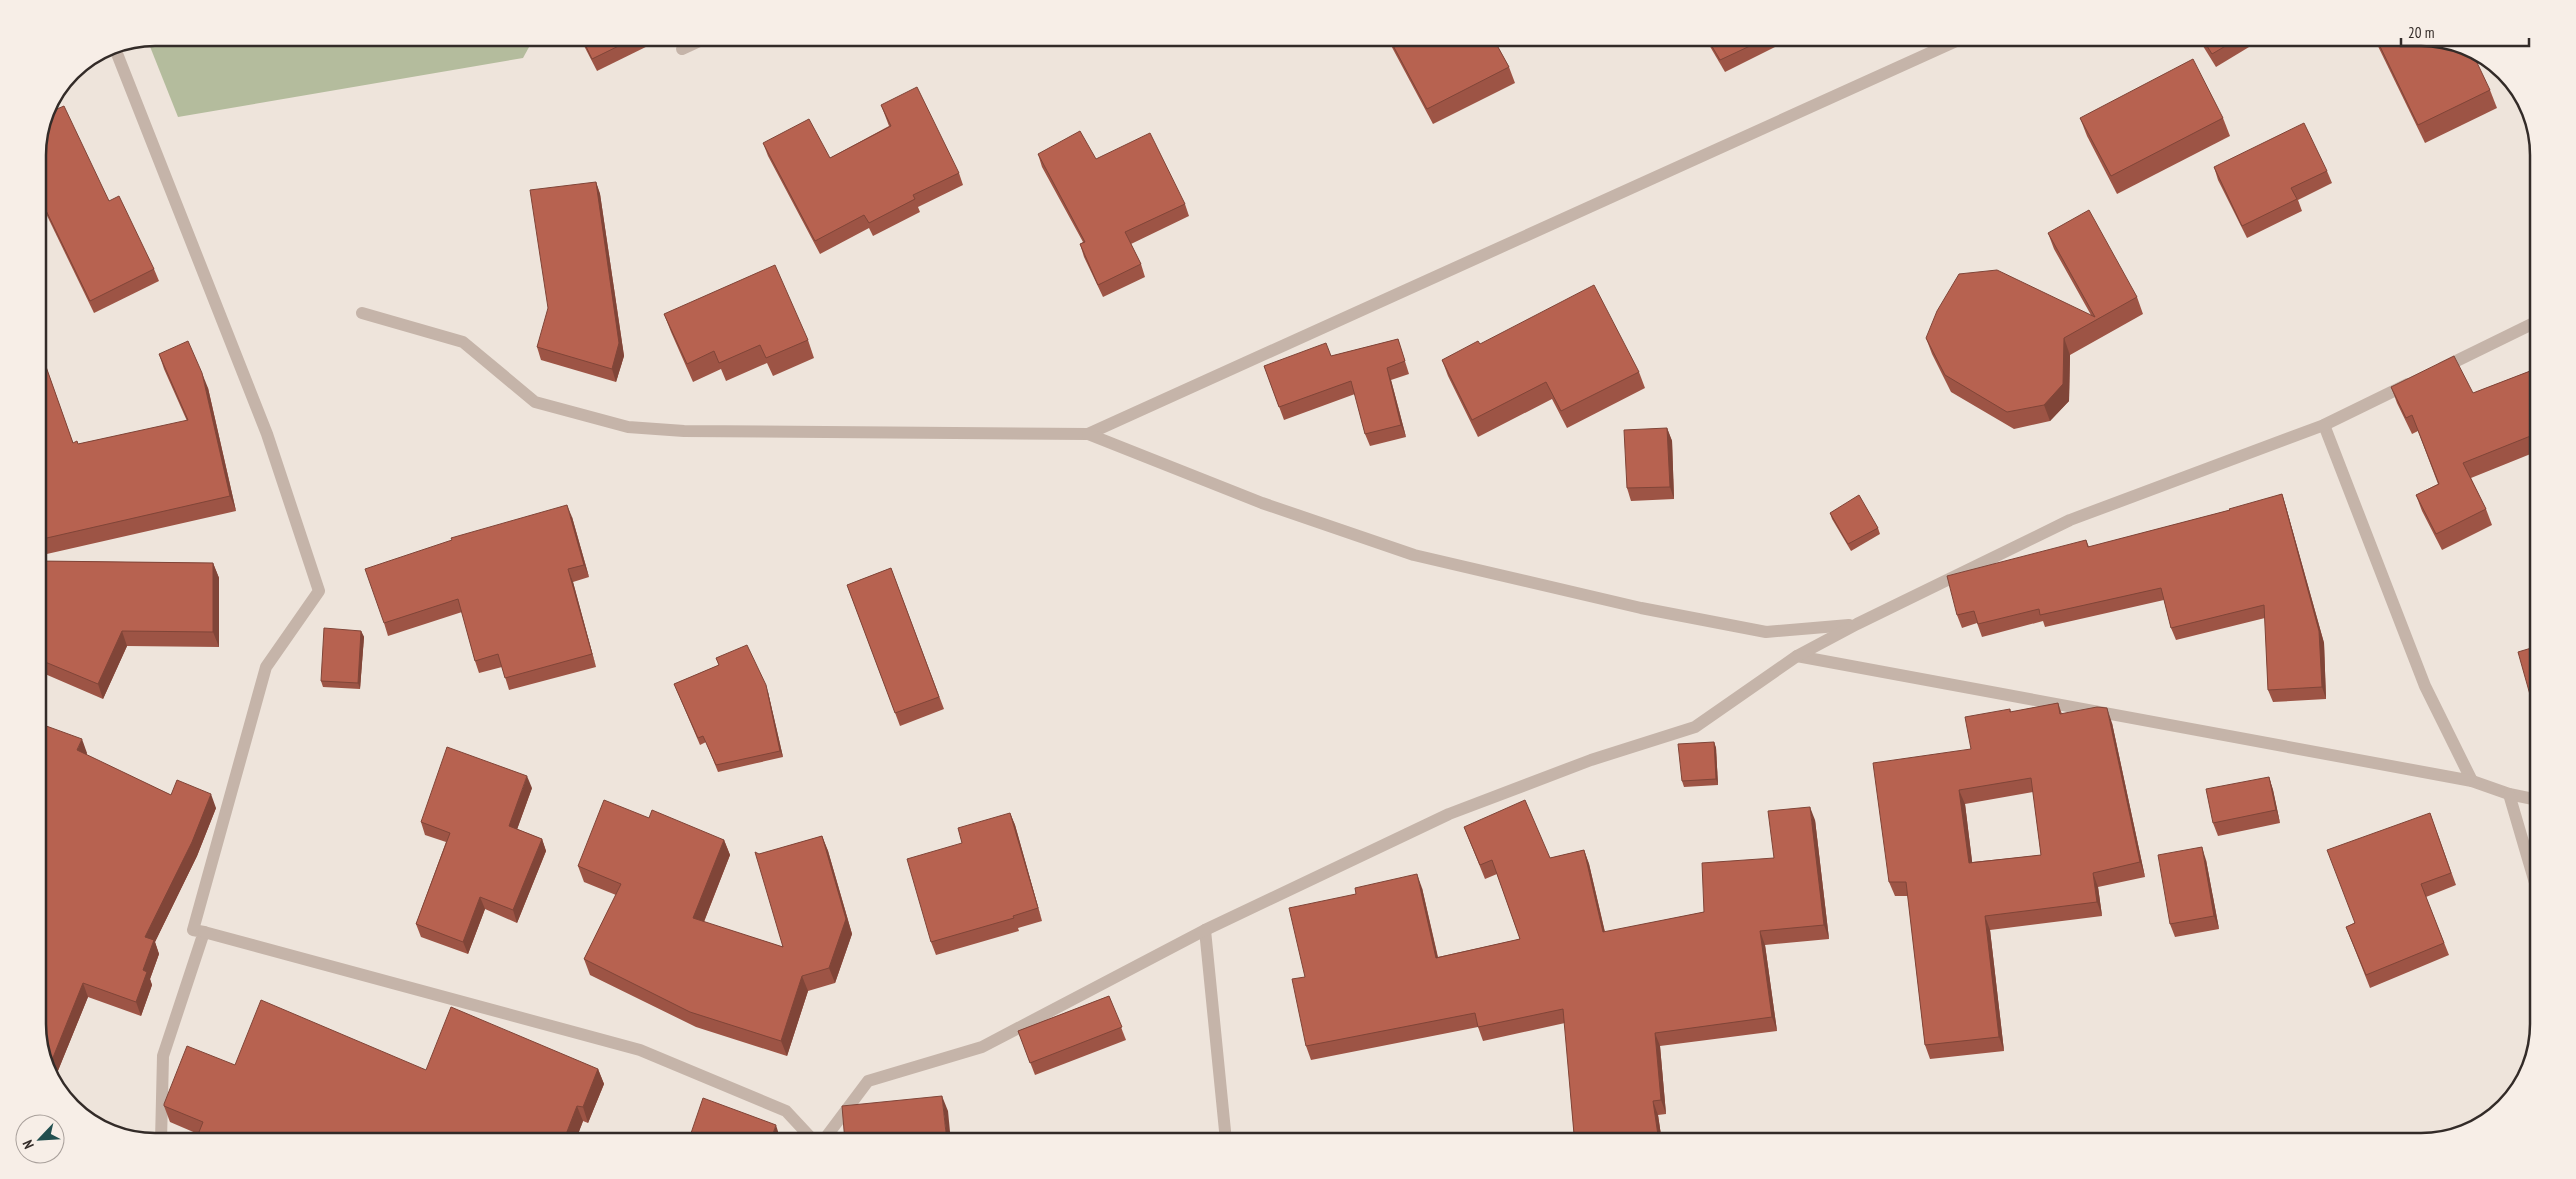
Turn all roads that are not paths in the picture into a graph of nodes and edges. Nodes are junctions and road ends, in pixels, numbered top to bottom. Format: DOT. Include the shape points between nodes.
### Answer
graph roads {
  1 [pos="691,46"];
  2 [pos="1947,46"];
  3 [pos="682,50"];
  4 [pos="117,53"];
  5 [pos="362,312"];
  6 [pos="2530,325"];
  7 [pos="2324,425"];
  8 [pos="1088,434"];
  9 [pos="1857,624"];
  10 [pos="1797,656"];
  11 [pos="2472,781"];
  12 [pos="2509,794"];
  13 [pos="2530,798"];
  14 [pos="2530,866"];
  15 [pos="1205,930"];
  16 [pos="204,932"];
  17 [pos="161,1133"];
  18 [pos="806,1133"];
  19 [pos="829,1133"];
  20 [pos="1225,1133"];
  1 -- 3 [label="street"];
  2 -- 8 [label="street"];
  4 -- 16 [label="street" via="266,434 319,591 266,667 193,930"];
  5 -- 8 [label="street" via="463,342 535,402 628,428"];
  6 -- 7 [label="street"];
  7 -- 9 [label="street" via="2070,520"];
  7 -- 11 [label="street" via="2425,686"];
  8 -- 9 [label="street" via="1262,503 1414,555 1641,608 1766,632"];
  9 -- 10 [label="street"];
  10 -- 11 [label="street"];
  10 -- 15 [label="street" via="1695,727 1591,760 1449,814"];
  11 -- 12 [label="street"];
  12 -- 13 [label="street"];
  12 -- 14 [label="street"];
  15 -- 19 [label="street" via="982,1047 868,1081"];
  15 -- 20 [label="street"];
  16 -- 17 [label="street" via="163,1056"];
  16 -- 18 [label="street" via="640,1050 786,1111"];
}
